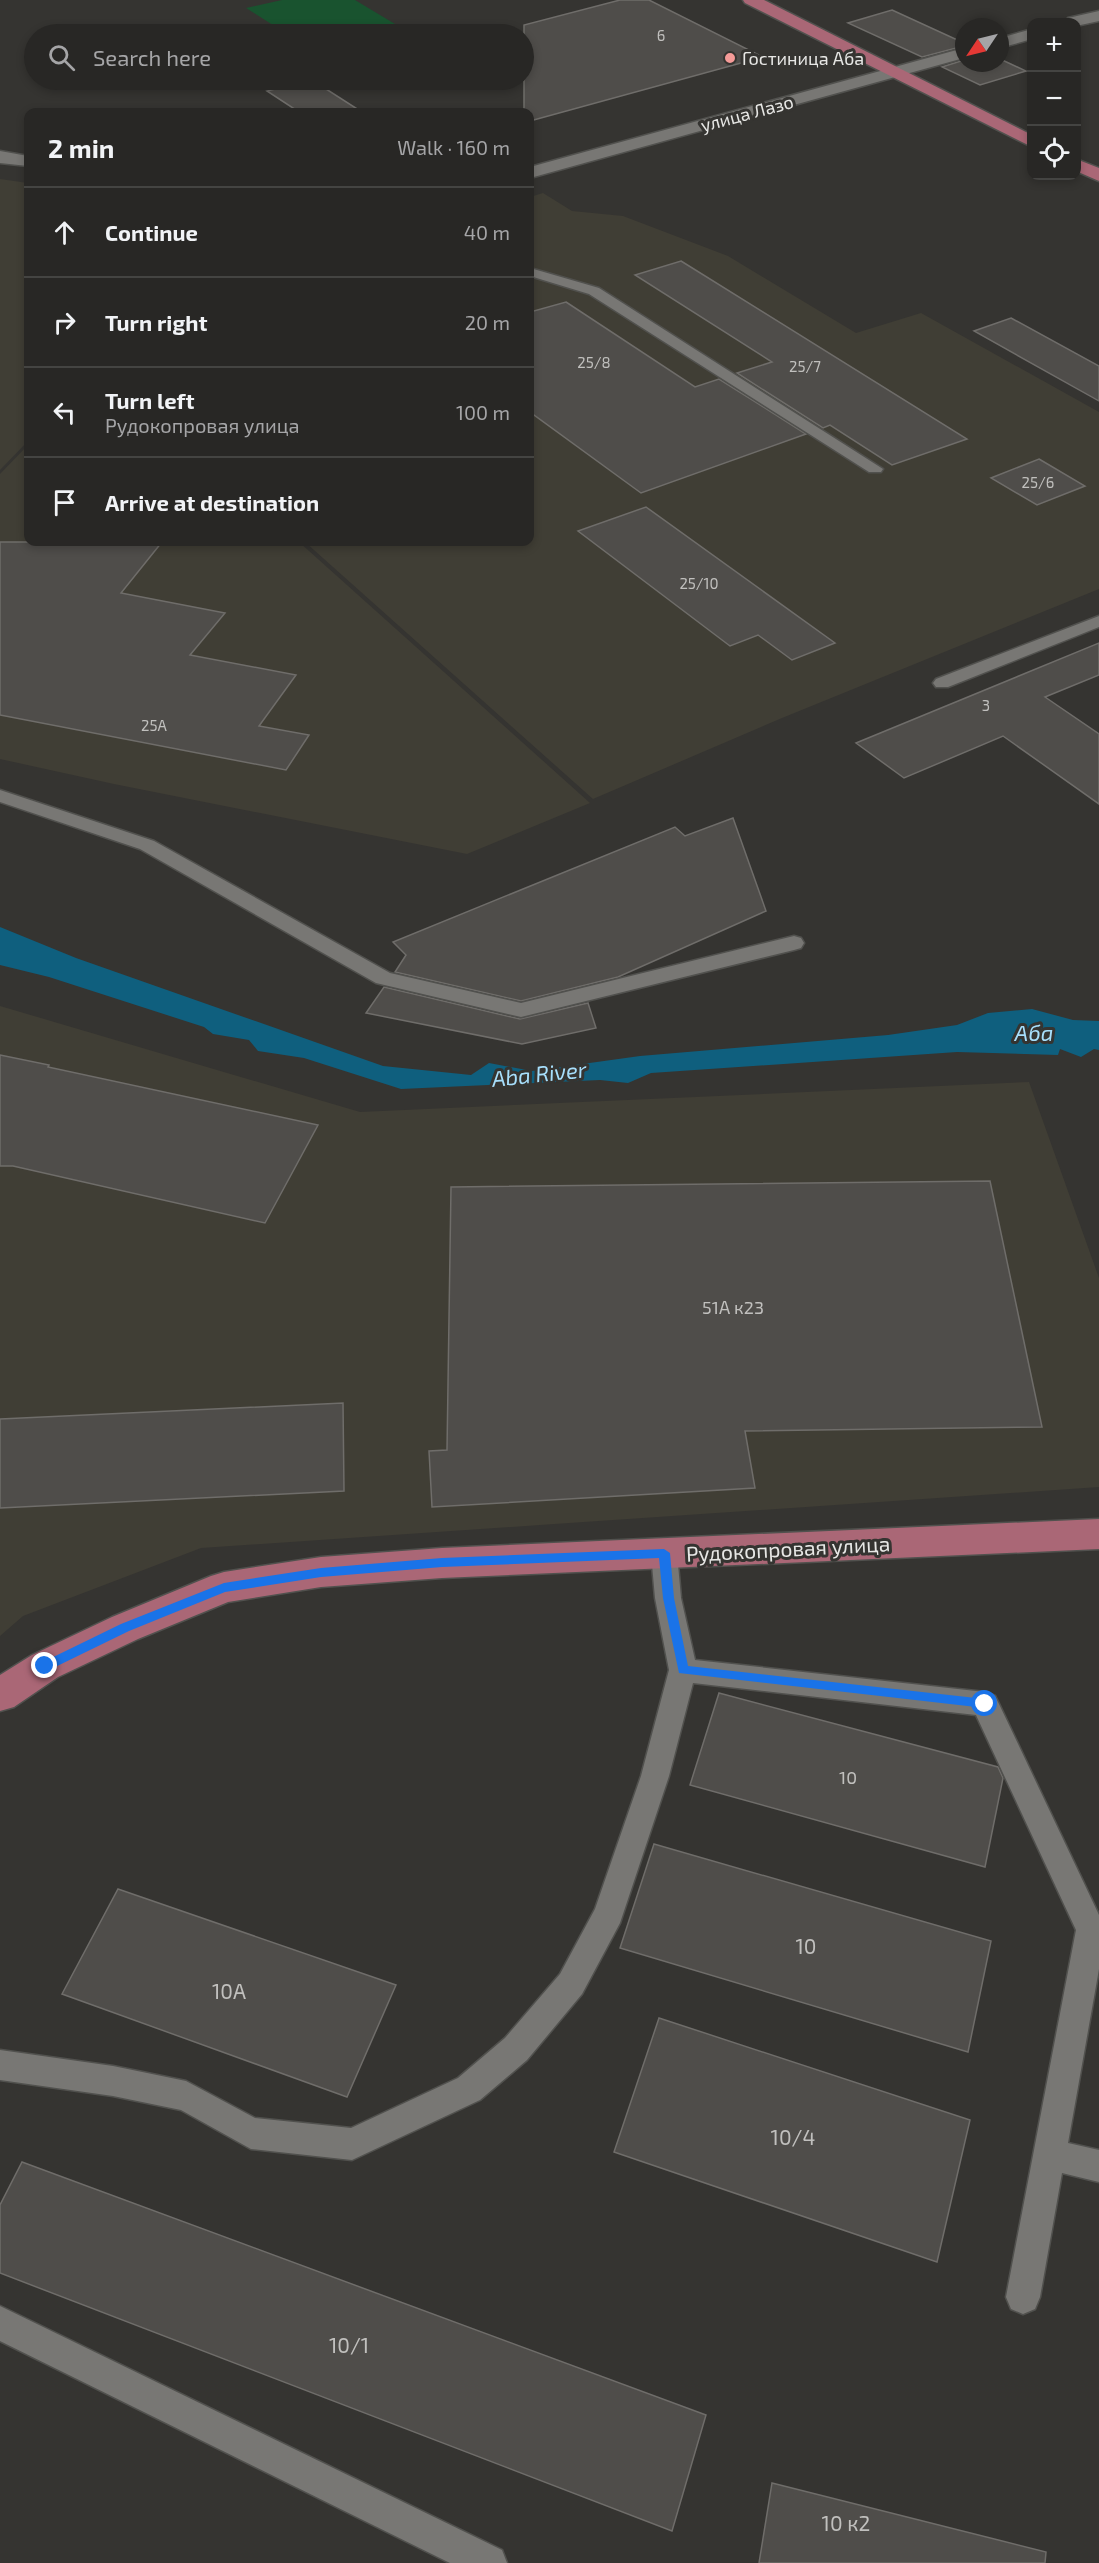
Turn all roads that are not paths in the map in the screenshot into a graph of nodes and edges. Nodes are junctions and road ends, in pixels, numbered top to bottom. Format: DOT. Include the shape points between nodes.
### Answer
graph roads {
  1 [pos="751,0"];
  2 [pos="1099,16"];
  3 [pos="1081,20"];
  4 [pos="1027,35"];
  5 [pos="1009,40"];
  6 [pos="955,56"];
  7 [pos="894,73"];
  8 [pos="1027,140"];
  9 [pos="0,157"];
  10 [pos="24,160"];
  11 [pos="1081,166"];
  12 [pos="534,172"];
  13 [pos="1099,175"];
  14 [pos="534,273"];
  15 [pos="875,468"];
  16 [pos="1099,621"];
  17 [pos="942,683"];
  18 [pos="0,796"];
  19 [pos="794,944"];
  20 [pos="1099,1534"];
  21 [pos="664,1553"];
  22 [pos="683,1670"];
  23 [pos="0,1695"];
  24 [pos="0,2065"];
  25 [pos="1049,2154"];
  26 [pos="1099,2166"];
  27 [pos="1023,2297"];
  28 [pos="0,2323"];
  29 [pos="489,2563"];
  1 -- 7 [label="main road"];
  2 -- 3 [label="street"];
  4 -- 5 [label="street"];
  6 -- 7 [label="street, улица Лазо"];
  7 -- 8 [label="main road"];
  7 -- 12 [label="street, улица Лазо"];
  9 -- 10 [label="street"];
  11 -- 13 [label="main road"];
  14 -- 15 [label="lane" via="594,291"];
  16 -- 17 [label="lane"];
  18 -- 19 [label="lane" via="147,845 383,978 520,1010"];
  20 -- 21 [label="main road, Рудокопровая улица"];
  21 -- 22 [label="lane" via="668,1598"];
  21 -- 23 [label="main road, Рудокопровая улица" via="420,1564 321,1572 224,1587 45,1666"];
  22 -- 24 [label="lane" via="655,1776 609,1913 571,1984 516,2049 469,2089 352,2144 251,2133 186,2097 113,2081"];
  22 -- 25 [label="lane" via="985,1704 1091,1930"];
  25 -- 26 [label="lane"];
  25 -- 27 [label="lane"];
  28 -- 29 [label="lane"];
}
